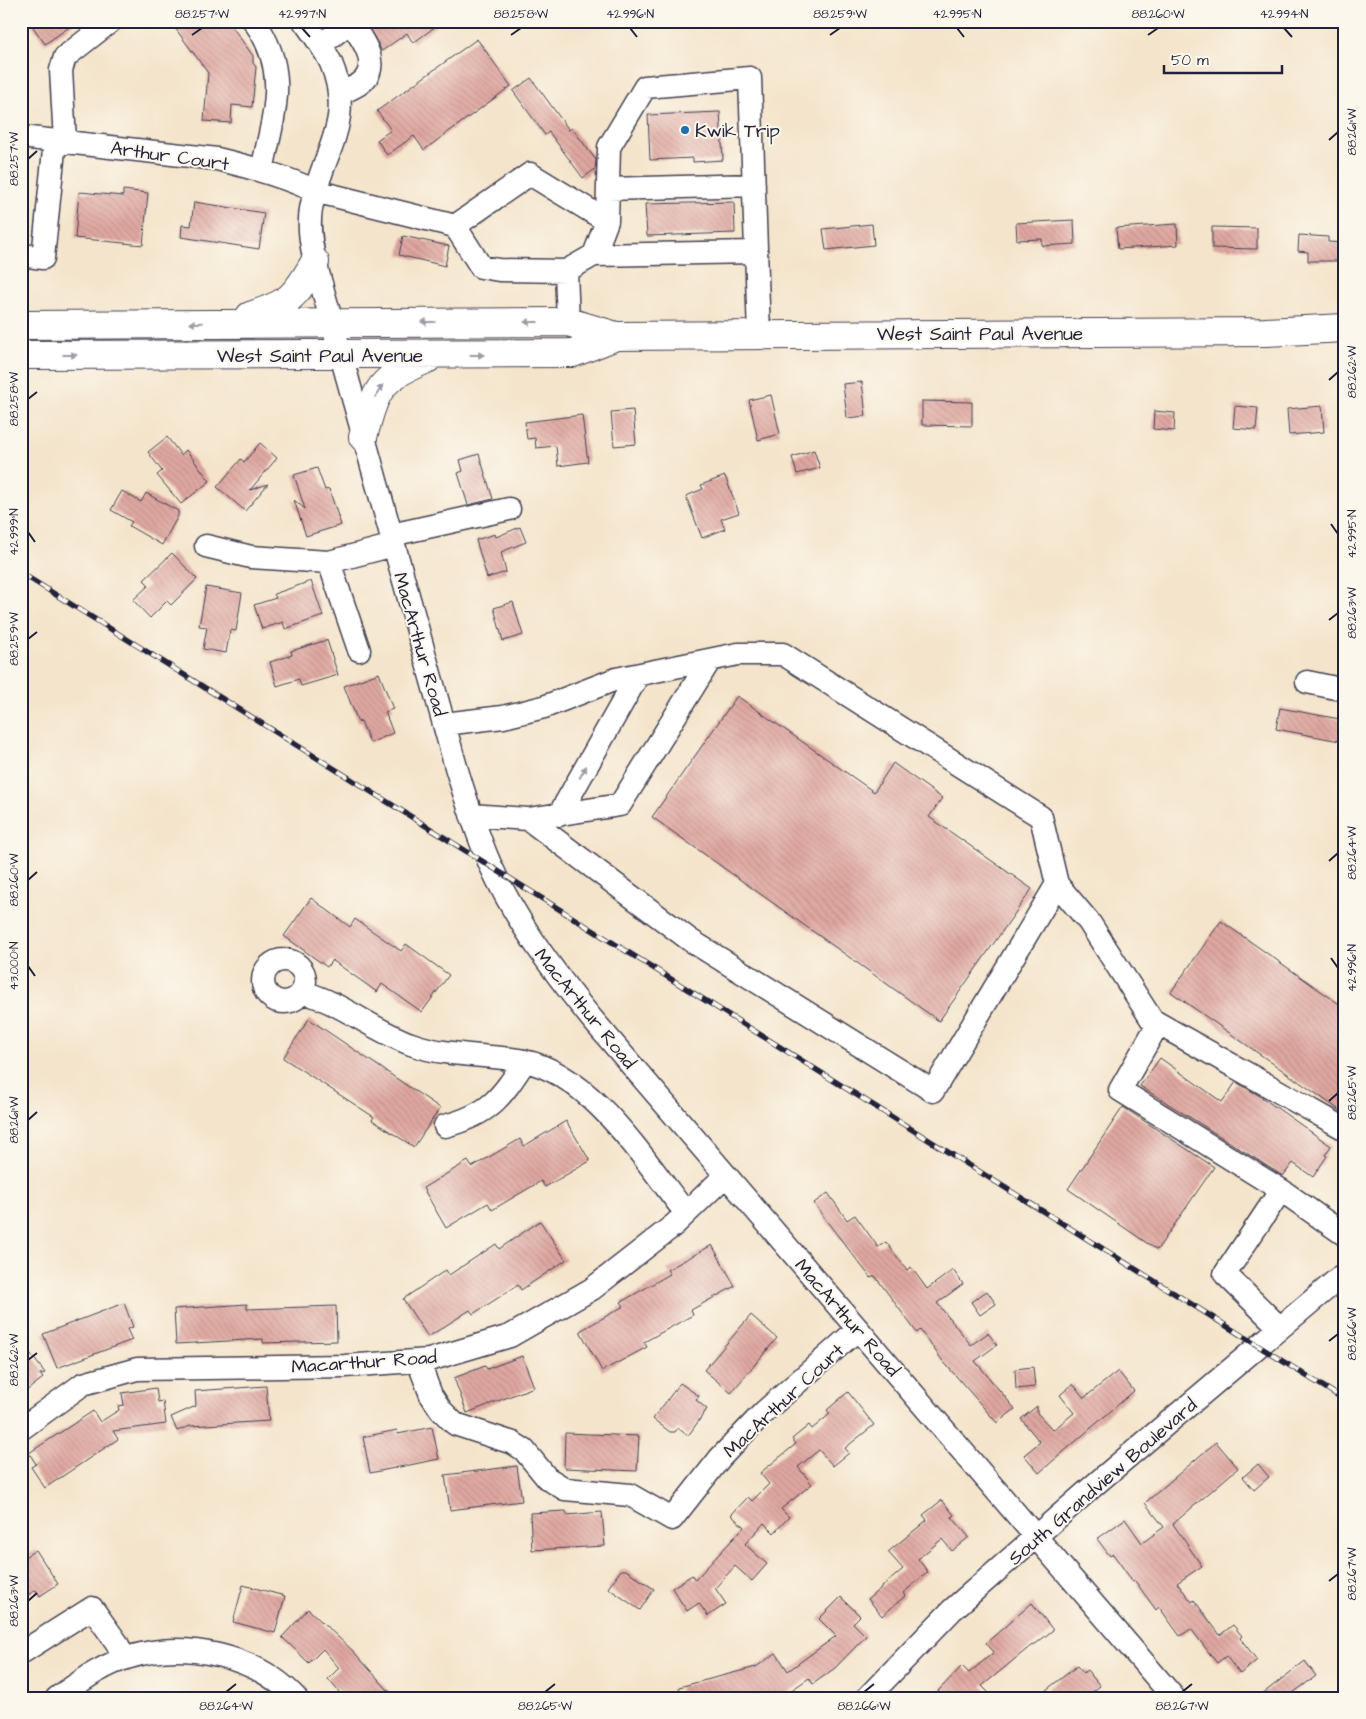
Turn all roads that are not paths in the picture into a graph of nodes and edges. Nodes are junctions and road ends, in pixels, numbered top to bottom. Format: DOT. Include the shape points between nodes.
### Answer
graph roads {
  1 [pos="111,21"];
  2 [pos="254,21"];
  3 [pos="304,21"];
  4 [pos="350,23"];
  5 [pos="321,45"];
  6 [pos="340,94"];
  7 [pos="21,137"];
  8 [pos="60,141"];
  9 [pos="262,171"];
  10 [pos="754,185"];
  11 [pos="608,189"];
  12 [pos="315,191"];
  13 [pos="607,221"];
  14 [pos="455,226"];
  15 [pos="756,252"];
  16 [pos="594,255"];
  17 [pos="21,256"];
  18 [pos="315,262"];
  19 [pos="566,270"];
  20 [pos="231,322"];
  21 [pos="332,322"];
  22 [pos="568,322"];
  23 [pos="21,325"];
  24 [pos="1345,328"];
  25 [pos="759,334"];
  26 [pos="616,336"];
  27 [pos="341,355"];
  28 [pos="436,355"];
  29 [pos="21,356"];
  30 [pos="364,437"];
  31 [pos="509,508"];
  32 [pos="392,540"];
  33 [pos="206,546"];
  34 [pos="329,562"];
  35 [pos="359,650"];
  36 [pos="710,660"];
  37 [pos="638,675"];
  38 [pos="1307,682"];
  39 [pos="1345,690"];
  40 [pos="444,724"];
  41 [pos="471,815"];
  42 [pos="559,815"];
  43 [pos="528,819"];
  44 [pos="1057,884"];
  45 [pos="302,992"];
  46 [pos="1158,1024"];
  47 [pos="526,1062"];
  48 [pos="445,1126"];
  49 [pos="1345,1129"];
  50 [pos="726,1175"];
  51 [pos="1282,1190"];
  52 [pos="686,1213"];
  53 [pos="1345,1235"];
  54 [pos="1345,1273"];
  55 [pos="1280,1328"];
  56 [pos="858,1330"];
  57 [pos="418,1361"];
  58 [pos="21,1429"];
  59 [pos="1036,1536"];
  60 [pos="21,1653"];
  61 [pos="124,1659"];
  62 [pos="57,1698"];
  63 [pos="296,1698"];
  64 [pos="867,1698"];
  65 [pos="1174,1698"];
  1 -- 8 [label="street" via="65,57 60,70"];
  2 -- 9 [label="street" via="265,36 275,60 278,92"];
  3 -- 5 [label="street, MacArthur Road"];
  4 -- 5 [label="street"];
  4 -- 6 [label="street" via="366,45 370,66 364,80"];
  5 -- 6 [label="street, MacArthur Road" via="331,63"];
  6 -- 12 [label="street, MacArthur Road" via="338,129"];
  7 -- 8 [label="street, Arthur Court"];
  8 -- 9 [label="street, Arthur Court" via="182,153"];
  8 -- 17 [label="street" via="43,258"];
  9 -- 12 [label="street, Arthur Court"];
  10 -- 11 [label="street"];
  10 -- 11 [label="street" via="750,78 645,87 609,147"];
  10 -- 15 [label="street"];
  11 -- 13 [label="street"];
  12 -- 14 [label="street, Arthur Court"];
  12 -- 18 [label="street, MacArthur Road" via="309,236"];
  13 -- 14 [label="street" via="530,174"];
  13 -- 16 [label="street"];
  14 -- 19 [label="street" via="481,267"];
  15 -- 16 [label="street"];
  15 -- 25 [label="street"];
  16 -- 19 [label="street"];
  18 -- 20 [label="main road" via="298,289 280,306"];
  18 -- 21 [label="street, MacArthur Road"];
  19 -- 22 [label="street"];
  20 -- 21 [label="main road, West Saint Paul Avenue"];
  20 -- 23 [label="main road, West Saint Paul Avenue, one-way"];
  22 -- 21 [label="main road, West Saint Paul Avenue, one-way"];
  21 -- 27 [label="street, MacArthur Road"];
  22 -- 26 [label="main road, West Saint Paul Avenue"];
  24 -- 25 [label="main road, West Saint Paul Avenue" via="1266,332"];
  25 -- 26 [label="main road, West Saint Paul Avenue"];
  28 -- 26 [label="main road, West Saint Paul Avenue, one-way" via="573,353"];
  27 -- 28 [label="main road, West Saint Paul Avenue"];
  29 -- 27 [label="main road, West Saint Paul Avenue, one-way"];
  27 -- 30 [label="street, MacArthur Road"];
  30 -- 28 [label="main road, one-way" via="372,405 381,386 398,370"];
  30 -- 32 [label="street, MacArthur Road"];
  31 -- 32 [label="street"];
  32 -- 34 [label="street"];
  32 -- 40 [label="street, MacArthur Road"];
  33 -- 34 [label="street" via="251,557"];
  34 -- 35 [label="street"];
  36 -- 37 [label="street"];
  36 -- 42 [label="street" via="620,805"];
  36 -- 44 [label="street" via="738,654 783,654 1041,818"];
  37 -- 40 [label="street" via="616,679 528,711"];
  42 -- 37 [label="street, one-way"];
  38 -- 39 [label="street"];
  40 -- 41 [label="street, MacArthur Road"];
  41 -- 43 [label="street"];
  41 -- 50 [label="street, MacArthur Road" via="490,865 557,976"];
  42 -- 43 [label="street"];
  43 -- 44 [label="street" via="690,940 933,1091"];
  44 -- 46 [label="street" via="1089,922 1152,1020"];
  45 -- 47 [label="street" via="411,1044 452,1054"];
  46 -- 49 [label="street"];
  46 -- 51 [label="street" via="1120,1090"];
  47 -- 48 [label="street" via="496,1102 471,1119"];
  47 -- 52 [label="street" via="575,1083 588,1095 607,1113"];
  50 -- 52 [label="street, Macarthur Road"];
  50 -- 56 [label="street, MacArthur Road"];
  51 -- 53 [label="street"];
  51 -- 55 [label="street" via="1225,1274"];
  52 -- 57 [label="street, Macarthur Road" via="592,1289 510,1336"];
  54 -- 55 [label="street, South Grandview Boulevard"];
  55 -- 59 [label="street, South Grandview Boulevard"];
  56 -- 57 [label="street, MacArthur Court" via="764,1412 720,1458 672,1518 630,1495 565,1489 547,1478 524,1450 513,1443 455,1424 431,1395"];
  56 -- 59 [label="street, MacArthur Road"];
  57 -- 58 [label="street, Macarthur Road" via="345,1366 137,1369 83,1384"];
  59 -- 64 [label="street, South Grandview Boulevard" via="952,1610"];
  59 -- 65 [label="street, MacArthur Road"];
  60 -- 61 [label="street" via="92,1608 117,1643"];
  61 -- 62 [label="street" via="96,1670"];
  61 -- 63 [label="street" via="168,1650 222,1656 258,1670"];
}
